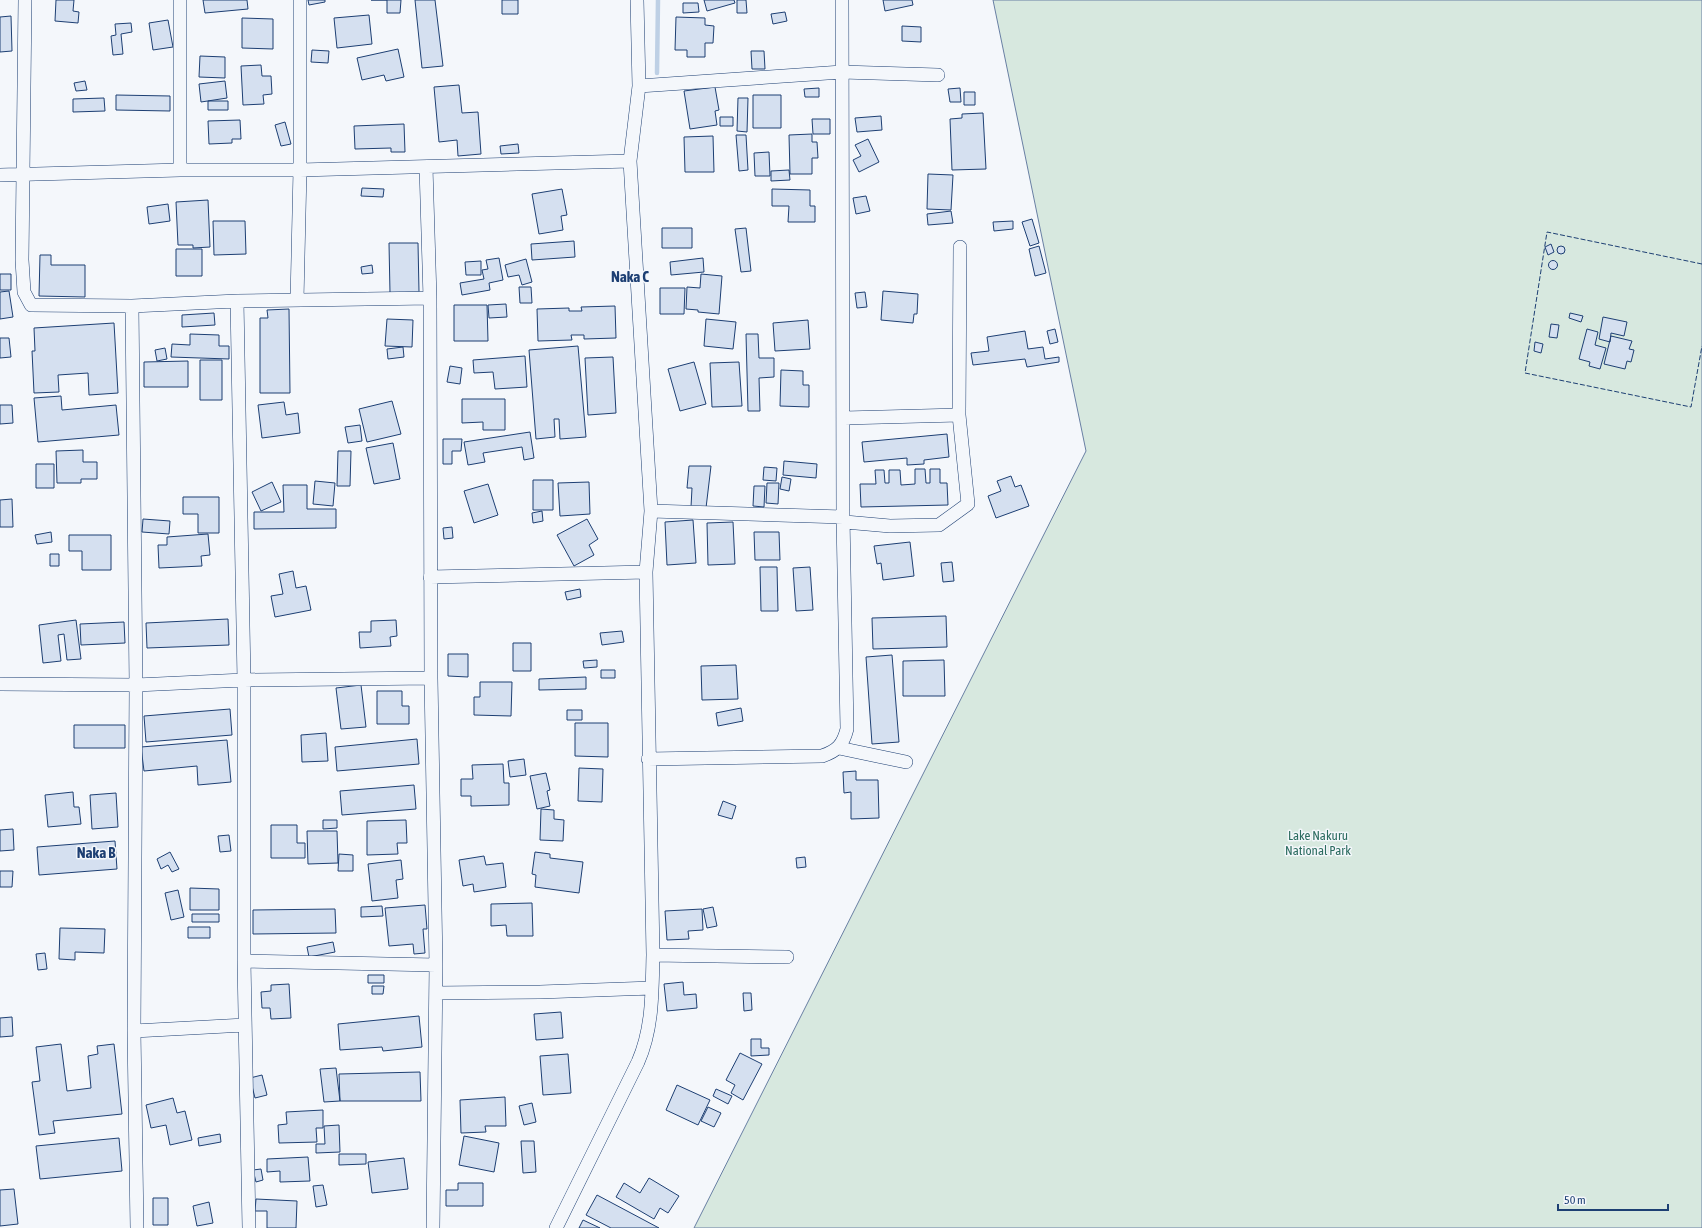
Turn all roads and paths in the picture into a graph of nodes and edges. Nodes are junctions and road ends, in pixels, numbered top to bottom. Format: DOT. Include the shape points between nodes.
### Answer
graph roads {
  1 [pos="25,0"];
  2 [pos="180,0"];
  3 [pos="300,0"];
  4 [pos="637,0"];
  5 [pos="842,0"];
  6 [pos="842,72"];
  7 [pos="938,75"];
  8 [pos="639,86"];
  9 [pos="630,161"];
  10 [pos="426,167"];
  11 [pos="180,170"];
  12 [pos="300,170"];
  13 [pos="0,175"];
  14 [pos="24,175"];
  15 [pos="960,247"];
  16 [pos="430,298"];
  17 [pos="297,300"];
  18 [pos="237,301"];
  19 [pos="132,306"];
  20 [pos="959,415"];
  21 [pos="844,418"];
  22 [pos="651,511"];
  23 [pos="844,520"];
  24 [pos="646,572"];
  25 [pos="430,577"];
  26 [pos="431,678"];
  27 [pos="244,680"];
  28 [pos="0,684"];
  29 [pos="136,685"];
  30 [pos="839,748"];
  31 [pos="648,759"];
  32 [pos="906,762"];
  33 [pos="653,955"];
  34 [pos="787,957"];
  35 [pos="244,961"];
  36 [pos="436,965"];
  37 [pos="652,988"];
  38 [pos="436,993"];
  39 [pos="245,1025"];
  40 [pos="134,1031"];
  41 [pos="137,1228"];
  42 [pos="248,1228"];
  43 [pos="433,1228"];
  44 [pos="556,1228"];
  1 -- 14 [label="street"];
  2 -- 11 [label="street"];
  3 -- 12 [label="street"];
  4 -- 8 [label="street"];
  5 -- 6 [label="street"];
  6 -- 7 [label="street"];
  6 -- 8 [label="street"];
  6 -- 21 [label="street"];
  8 -- 9 [label="street"];
  9 -- 10 [label="street"];
  9 -- 22 [label="street"];
  10 -- 12 [label="street"];
  10 -- 16 [label="street"];
  11 -- 12 [label="street"];
  11 -- 14 [label="street"];
  12 -- 17 [label="street"];
  13 -- 14 [label="street"];
  14 -- 19 [label="street" via="22,260 24,292 32,305"];
  15 -- 20 [label="street"];
  16 -- 17 [label="street"];
  16 -- 25 [label="street"];
  17 -- 18 [label="street"];
  18 -- 19 [label="street"];
  18 -- 27 [label="street"];
  19 -- 29 [label="street"];
  20 -- 21 [label="street"];
  20 -- 23 [label="street" via="968,504 939,525 890,526"];
  21 -- 23 [label="street"];
  22 -- 23 [label="street"];
  22 -- 24 [label="street"];
  23 -- 30 [label="street" via="847,729"];
  24 -- 25 [label="street"];
  24 -- 31 [label="street"];
  25 -- 26 [label="street"];
  26 -- 27 [label="street"];
  26 -- 36 [label="street"];
  27 -- 29 [label="street"];
  27 -- 35 [label="street"];
  28 -- 29 [label="street"];
  29 -- 40 [label="street"];
  30 -- 31 [label="street" via="822,756"];
  30 -- 32 [label="street"];
  31 -- 33 [label="street"];
  33 -- 34 [label="street"];
  33 -- 37 [label="street"];
  35 -- 36 [label="street"];
  35 -- 39 [label="street"];
  36 -- 38 [label="street"];
  37 -- 38 [label="street"];
  37 -- 44 [label="street" via="651,1019 646,1045"];
  38 -- 43 [label="street"];
  39 -- 40 [label="street"];
  39 -- 42 [label="street"];
  40 -- 41 [label="street"];
}
